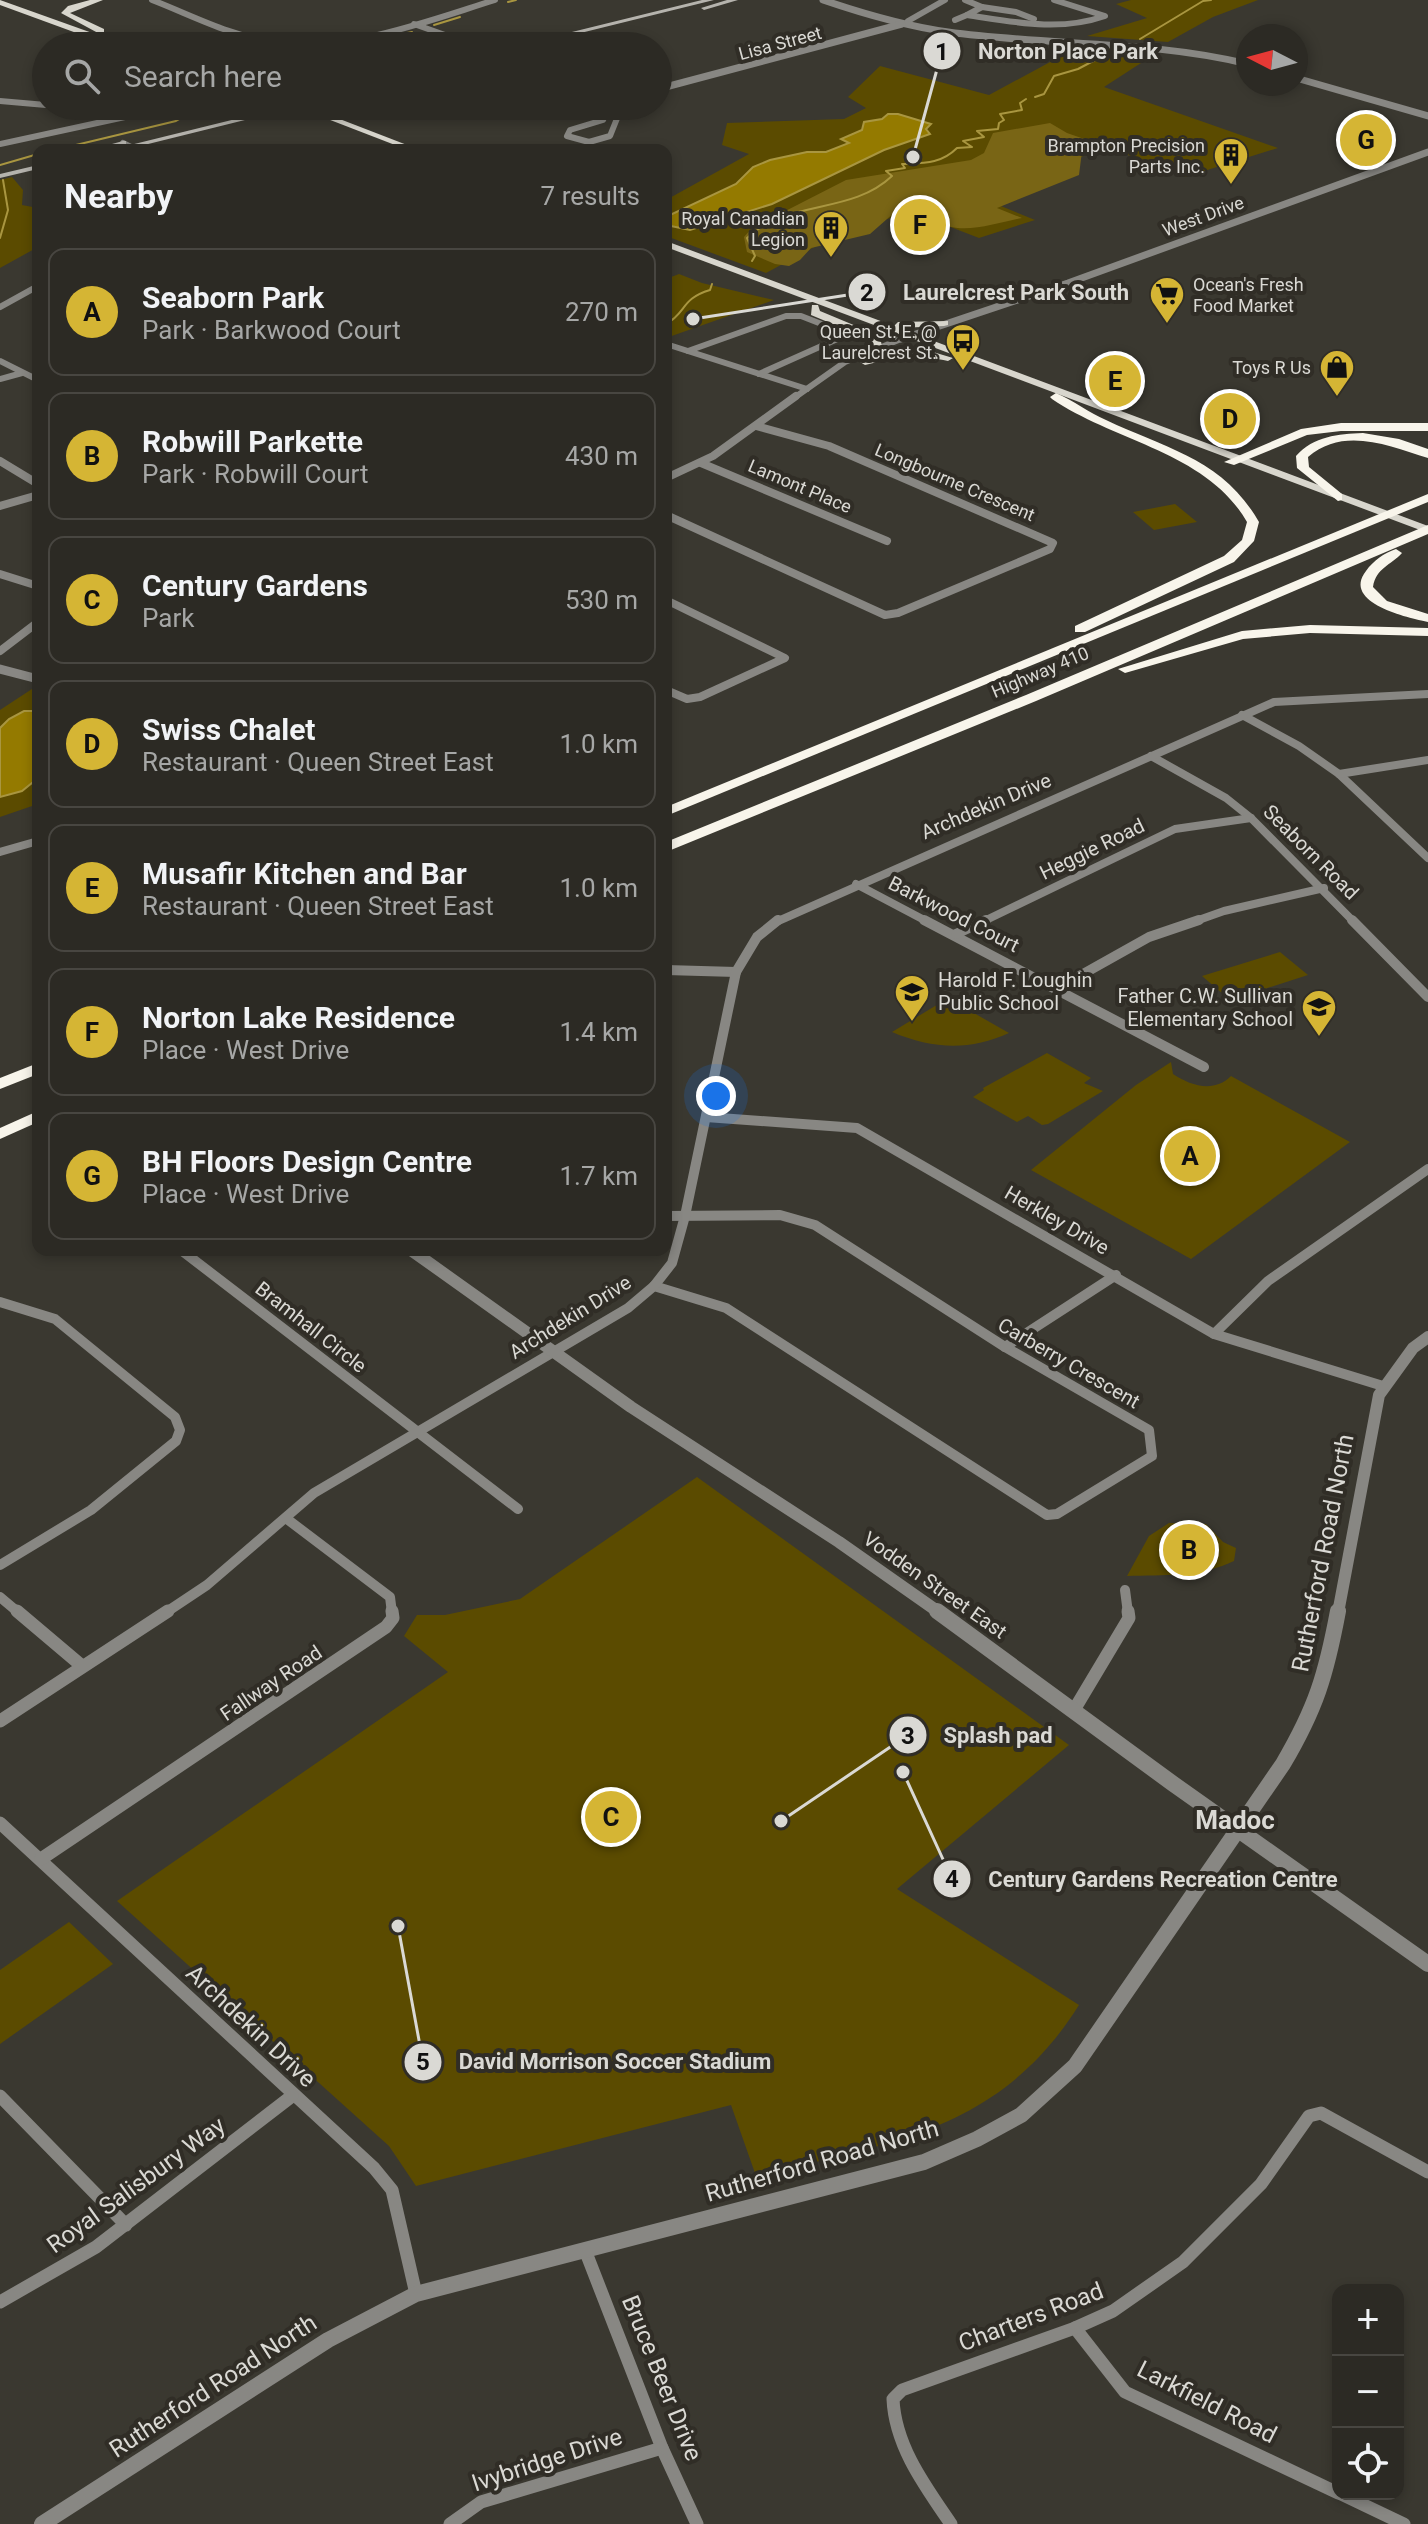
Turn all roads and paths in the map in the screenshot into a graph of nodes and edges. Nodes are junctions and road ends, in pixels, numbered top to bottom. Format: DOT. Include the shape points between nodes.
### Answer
graph roads {
  1 [pos="19,0"];
  2 [pos="91,0"];
  3 [pos="99,0"];
  4 [pos="152,0"];
  5 [pos="495,0"];
  6 [pos="711,0"];
  7 [pos="735,0"];
  8 [pos="823,0"];
  9 [pos="839,0"];
  10 [pos="945,0"];
  11 [pos="965,0"];
  12 [pos="1054,0"];
  13 [pos="0,2"];
  14 [pos="982,7"];
  15 [pos="46,8"];
  16 [pos="57,8"];
  17 [pos="967,15"];
  18 [pos="955,20"];
  19 [pos="905,22"];
  20 [pos="1044,23"];
  21 [pos="413,24"];
  22 [pos="101,31"];
  23 [pos="82,32"];
  24 [pos="248,32"];
  25 [pos="371,32"];
  26 [pos="431,32"];
  27 [pos="436,32"];
  28 [pos="577,32"];
  29 [pos="605,32"];
  30 [pos="1236,62"];
  31 [pos="1308,81"];
  32 [pos="672,85"];
  33 [pos="0,101"];
  34 [pos="32,105"];
  35 [pos="1428,116"];
  36 [pos="110,120"];
  37 [pos="209,120"];
  38 [pos="237,120"];
  39 [pos="315,120"];
  40 [pos="348,120"];
  41 [pos="599,120"];
  42 [pos="616,120"];
  43 [pos="0,144"];
  44 [pos="136,144"];
  45 [pos="138,144"];
  46 [pos="380,144"];
  47 [pos="402,144"];
  48 [pos="1428,152"];
  49 [pos="32,168"];
  50 [pos="0,176"];
  51 [pos="672,246"];
  52 [pos="672,253"];
  53 [pos="32,289"];
  54 [pos="0,297"];
  55 [pos="12,300"];
  56 [pos="0,307"];
  57 [pos="815,307"];
  58 [pos="876,322"];
  59 [pos="946,326"];
  60 [pos="911,339"];
  61 [pos="672,346"];
  62 [pos="691,352"];
  63 [pos="858,360"];
  64 [pos="956,360"];
  65 [pos="0,361"];
  66 [pos="988,364"];
  67 [pos="22,373"];
  68 [pos="759,374"];
  69 [pos="32,377"];
  70 [pos="0,379"];
  71 [pos="807,389"];
  72 [pos="1056,397"];
  73 [pos="756,426"];
  74 [pos="1428,427"];
  75 [pos="1428,454"];
  76 [pos="0,461"];
  77 [pos="1234,461"];
  78 [pos="701,463"];
  79 [pos="672,475"];
  80 [pos="32,480"];
  81 [pos="1428,485"];
  82 [pos="32,497"];
  83 [pos="1338,497"];
  84 [pos="1428,498"];
  85 [pos="1352,505"];
  86 [pos="0,506"];
  87 [pos="672,518"];
  88 [pos="1346,531"];
  89 [pos="1428,533"];
  90 [pos="887,541"];
  91 [pos="0,574"];
  92 [pos="32,584"];
  93 [pos="672,603"];
  94 [pos="1428,618"];
  95 [pos="32,627"];
  96 [pos="1428,632"];
  97 [pos="0,651"];
  98 [pos="0,669"];
  99 [pos="32,677"];
  100 [pos="672,693"];
  101 [pos="1428,694"];
  102 [pos="1031,698"];
  103 [pos="1242,715"];
  104 [pos="895,719"];
  105 [pos="1151,756"];
  106 [pos="1428,760"];
  107 [pos="1339,774"];
  108 [pos="672,810"];
  109 [pos="1251,818"];
  110 [pos="32,843"];
  111 [pos="672,845"];
  112 [pos="0,852"];
  113 [pos="1428,858"];
  114 [pos="856,884"];
  115 [pos="1324,888"];
  116 [pos="956,934"];
  117 [pos="672,970"];
  118 [pos="736,972"];
  119 [pos="1058,988"];
  120 [pos="1428,997"];
  121 [pos="1204,1067"];
  122 [pos="32,1070"];
  123 [pos="5,1081"];
  124 [pos="32,1111"];
  125 [pos="706,1117"];
  126 [pos="32,1119"];
  127 [pos="0,1124"];
  128 [pos="0,1134"];
  129 [pos="1428,1169"];
  130 [pos="672,1216"];
  131 [pos="685,1216"];
  132 [pos="189,1256"];
  133 [pos="419,1256"];
  134 [pos="1116,1275"];
  135 [pos="654,1286"];
  136 [pos="0,1302"];
  137 [pos="1214,1334"];
  138 [pos="1428,1337"];
  139 [pos="1005,1347"];
  140 [pos="554,1351"];
  141 [pos="1383,1386"];
  142 [pos="418,1433"];
  143 [pos="518,1509"];
  144 [pos="287,1519"];
  145 [pos="0,1565"];
  146 [pos="1125,1590"];
  147 [pos="0,1597"];
  148 [pos="82,1666"];
  149 [pos="1074,1710"];
  150 [pos="0,1721"];
  151 [pos="0,1823"];
  152 [pos="1237,1828"];
  153 [pos="41,1859"];
  154 [pos="1428,1964"];
  155 [pos="0,2096"];
  156 [pos="292,2096"];
  157 [pos="1428,2172"];
  158 [pos="126,2225"];
  159 [pos="585,2250"];
  160 [pos="416,2294"];
  161 [pos="0,2302"];
  162 [pos="1075,2328"];
  163 [pos="662,2448"];
  164 [pos="1332,2490"];
  165 [pos="1354,2500"];
  166 [pos="42,2524"];
  167 [pos="450,2524"];
  168 [pos="697,2524"];
  169 [pos="951,2524"];
  170 [pos="1404,2524"];
  1 -- 15 [label="main road"];
  1 -- 22 [label="main road"];
  2 -- 16 [label="main road"];
  3 -- 22 [label="main road" via="65,13"];
  4 -- 24 [label="street"];
  5 -- 21 [label="street"];
  6 -- 28 [label="main road"];
  7 -- 29 [label="main road"];
  8 -- 19 [label="street"];
  9 -- 19 [label="street"];
  10 -- 19 [label="street"];
  11 -- 14 [label="street"];
  12 -- 20 [label="street" via="1105,16 1075,26"];
  13 -- 23 [label="main road"];
  14 -- 17 [label="street"];
  14 -- 20 [label="street"];
  17 -- 18 [label="street"];
  17 -- 20 [label="street"];
  19 -- 30 [label="street" via="970,34 1162,47"];
  19 -- 32 [label="street, Lisa Street"];
  21 -- 25 [label="street"];
  21 -- 26 [label="street"];
  21 -- 27 [label="street"];
  31 -- 35 [label="street"];
  33 -- 34 [label="street"];
  36 -- 43 [label="street"];
  37 -- 44 [label="main road"];
  38 -- 45 [label="main road"];
  39 -- 46 [label="main road"];
  40 -- 47 [label="main road"];
  41 -- 42 [label="street" via="570,130 567,136 576,141 604,139"];
  48 -- 59 [label="street, West Drive"];
  49 -- 50 [label="main road"];
  51 -- 58 [label="main road"];
  52 -- 57 [label="main road"];
  53 -- 55 [label="street"];
  54 -- 55 [label="street"];
  55 -- 56 [label="street"];
  57 -- 60 [label="main road"];
  57 -- 63 [label="main road" via="815,313 876,338 877,347"];
  58 -- 59 [label="main road"];
  58 -- 60 [label="main road"];
  59 -- 60 [label="street, West Drive"];
  59 -- 66 [label="main road" via="948,341 987,357"];
  60 -- 63 [label="street"];
  60 -- 64 [label="main road"];
  60 -- 66 [label="main road"];
  61 -- 62 [label="street"];
  62 -- 68 [label="street"];
  62 -- 68 [label="street" via="786,316 801,316 844,336"];
  63 -- 64 [label="main road" via="923,352"];
  63 -- 71 [label="street"];
  64 -- 72 [label="main road"];
  65 -- 67 [label="street"];
  66 -- 77 [label="main road"];
  67 -- 69 [label="street"];
  67 -- 70 [label="street"];
  68 -- 71 [label="street"];
  71 -- 73 [label="street"];
  72 -- 77 [label="main road"];
  72 -- 104 [label="highway" via="1219,482 1250,514 1248,541 1229,559 904,709"];
  73 -- 78 [label="street"];
  73 -- 87 [label="street, Longbourne Crescent" via="829,446 1053,543 1036,555 885,615"];
  74 -- 77 [label="highway" via="1305,432"];
  75 -- 83 [label="highway" via="1375,438 1314,445 1302,456 1303,468"];
  76 -- 80 [label="street"];
  77 -- 83 [label="main road"];
  77 -- 85 [label="main road"];
  78 -- 79 [label="street"];
  78 -- 90 [label="street, Lamont Place"];
  81 -- 88 [label="highway"];
  82 -- 86 [label="street"];
  83 -- 85 [label="main road"];
  84 -- 88 [label="highway, Highway 410"];
  85 -- 89 [label="main road"];
  88 -- 104 [label="highway, Highway 410"];
  89 -- 94 [label="highway" via="1383,560 1365,581 1371,594 1387,606"];
  89 -- 102 [label="highway, Highway 410"];
  91 -- 92 [label="street"];
  93 -- 100 [label="street" via="785,658 700,697 687,699"];
  95 -- 97 [label="street"];
  96 -- 102 [label="highway" via="1310,629 1242,635"];
  98 -- 99 [label="street"];
  101 -- 103 [label="street, Archdekin Drive" via="1274,702"];
  102 -- 111 [label="highway, Highway 410"];
  103 -- 105 [label="street, Archdekin Drive"];
  103 -- 107 [label="street"];
  104 -- 108 [label="highway, Highway 410"];
  105 -- 109 [label="street, Seaborn Road"];
  105 -- 114 [label="street, Archdekin Drive"];
  106 -- 107 [label="street"];
  107 -- 113 [label="street"];
  109 -- 115 [label="street, Seaborn Road"];
  109 -- 116 [label="street, Heggie Road" via="1175,829"];
  110 -- 112 [label="street"];
  114 -- 116 [label="street, Barkwood Court"];
  114 -- 118 [label="street, Archdekin Drive" via="780,918 757,937"];
  115 -- 119 [label="street" via="1224,911 1149,937"];
  115 -- 120 [label="street, Seaborn Road"];
  116 -- 119 [label="street, Barkwood Court"];
  117 -- 118 [label="street"];
  118 -- 125 [label="street, Archdekin Drive"];
  119 -- 121 [label="street, Barkwood Court"];
  122 -- 123 [label="highway"];
  124 -- 127 [label="highway"];
  125 -- 131 [label="street, Archdekin Drive"];
  125 -- 134 [label="street, Herkley Drive" via="857,1128"];
  126 -- 128 [label="highway"];
  129 -- 137 [label="street" via="1268,1281"];
  130 -- 131 [label="street, Carberry Crescent"];
  131 -- 135 [label="street, Archdekin Drive" via="672,1263"];
  131 -- 139 [label="street, Carberry Crescent" via="780,1215 815,1225"];
  132 -- 142 [label="street, Bramhall Circle"];
  133 -- 140 [label="street, Vodden Street East"];
  134 -- 137 [label="street, Herkley Drive"];
  134 -- 139 [label="street"];
  135 -- 139 [label="street, Carberry Crescent" via="726,1308 1047,1515 1057,1514 1152,1456 1149,1430"];
  135 -- 140 [label="street, Archdekin Drive" via="628,1308"];
  136 -- 145 [label="street" via="55,1319 175,1417 180,1430 176,1441 91,1510"];
  137 -- 141 [label="street, Herkley Drive"];
  138 -- 141 [label="street, Rutherford Road North"];
  140 -- 142 [label="street, Archdekin Drive"];
  140 -- 149 [label="street, Vodden Street East" via="839,1542"];
  141 -- 152 [label="street, Rutherford Road North" via="1327,1669 1310,1718"];
  142 -- 143 [label="street, Bramhall Circle"];
  142 -- 144 [label="street, Archdekin Drive" via="314,1493"];
  144 -- 148 [label="street, Archdekin Drive" via="207,1585"];
  144 -- 153 [label="street, Fallway Road" via="390,1597 393,1618"];
  146 -- 149 [label="street" via="1129,1618"];
  147 -- 148 [label="street"];
  148 -- 150 [label="street, Archdekin Drive"];
  149 -- 152 [label="street, Vodden Street East"];
  151 -- 153 [label="street, Archdekin Drive"];
  152 -- 154 [label="street, Vodden Street East"];
  152 -- 159 [label="street, Rutherford Road North" via="1075,2066 1021,2115 924,2162"];
  153 -- 156 [label="street, Archdekin Drive"];
  155 -- 158 [label="street"];
  156 -- 158 [label="street, Royal Salisbury Way"];
  156 -- 160 [label="street, Archdekin Drive" via="392,2190"];
  157 -- 162 [label="street, Charters Road" via="1321,2113 1309,2116 1261,2184 1183,2262 1113,2311"];
  158 -- 161 [label="street, Royal Salisbury Way"];
  159 -- 160 [label="street, Rutherford Road North"];
  159 -- 163 [label="street, Bruce Beer Drive"];
  160 -- 166 [label="street, Rutherford Road North" via="328,2340"];
  162 -- 164 [label="street, Larkfield Road" via="1125,2392"];
  162 -- 169 [label="street, Charters Road" via="902,2390 893,2399 892,2417 923,2483"];
  163 -- 167 [label="street, Ivybridge Drive" via="481,2502"];
  163 -- 168 [label="street, Bruce Beer Drive"];
  165 -- 170 [label="street, Larkfield Road"];
}
